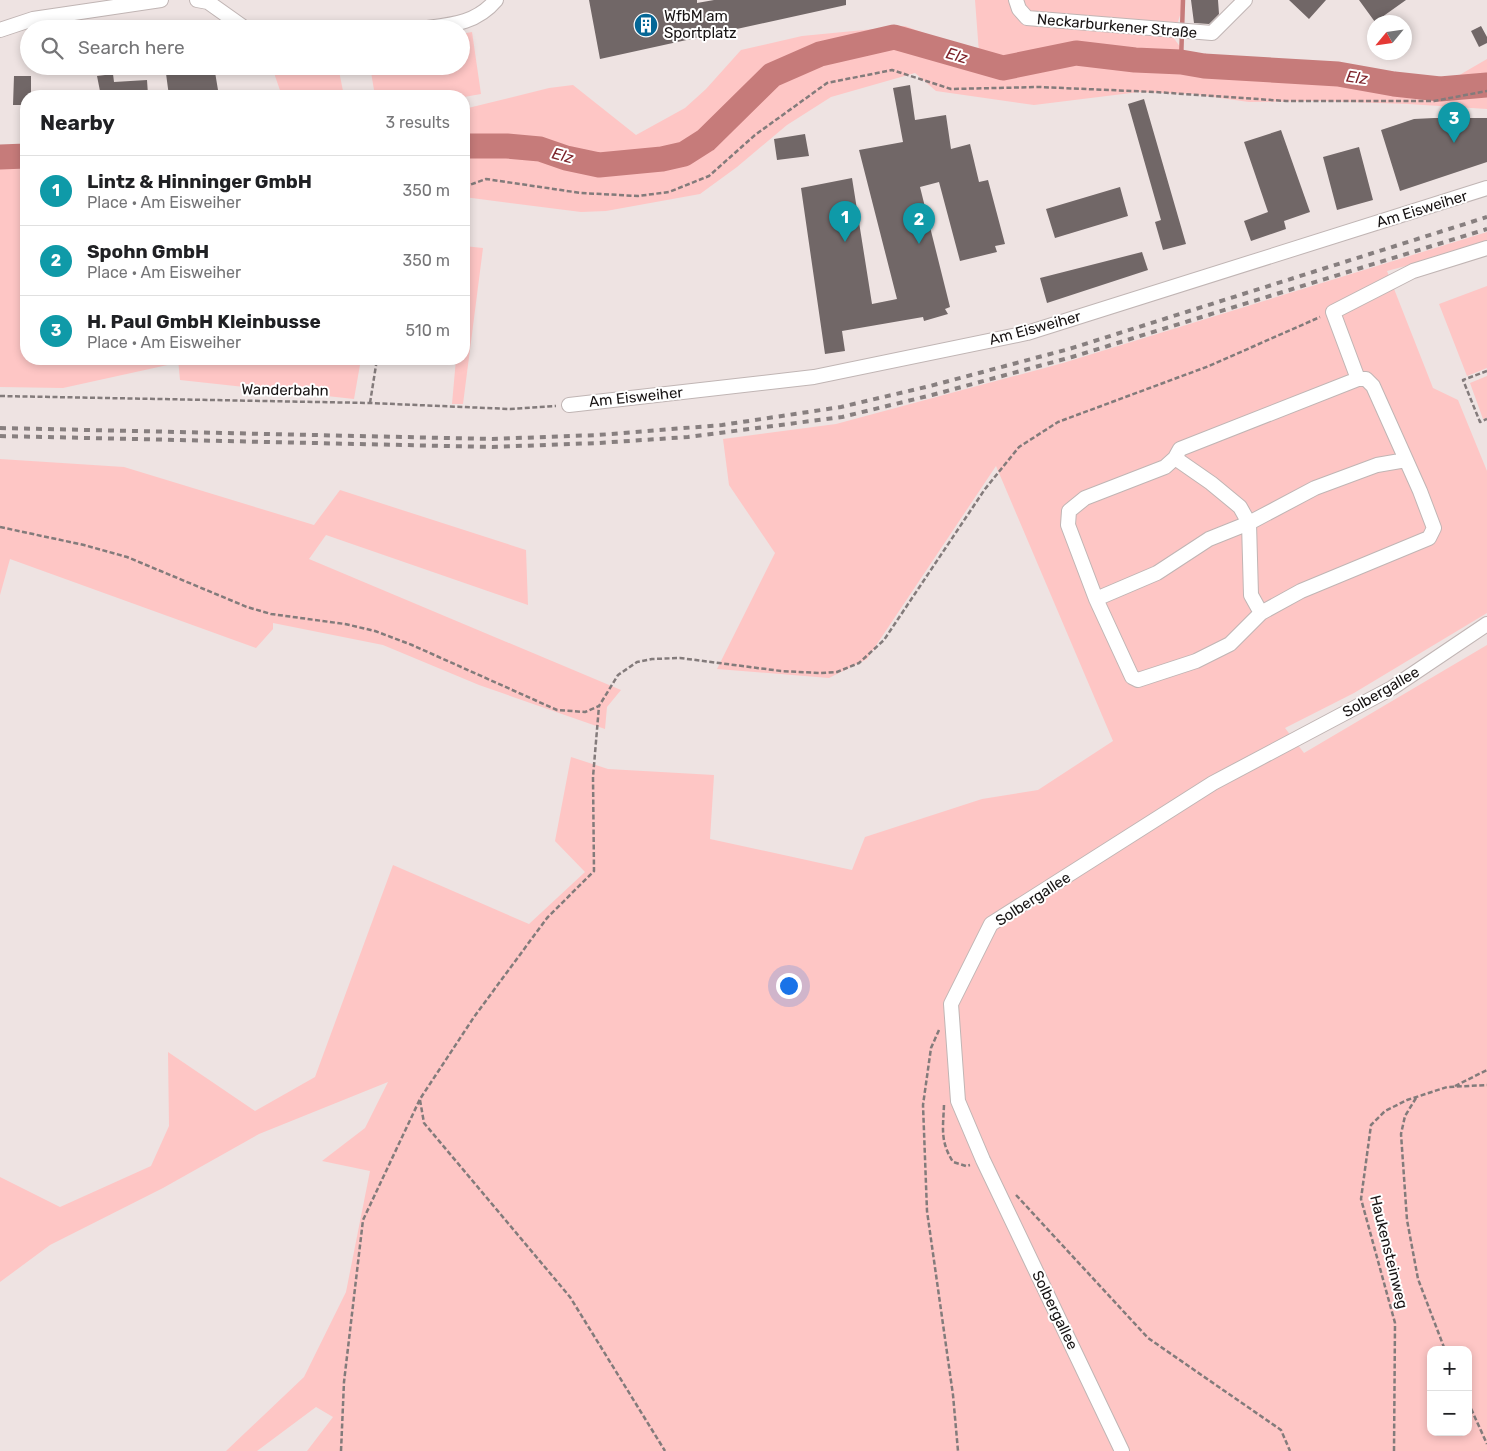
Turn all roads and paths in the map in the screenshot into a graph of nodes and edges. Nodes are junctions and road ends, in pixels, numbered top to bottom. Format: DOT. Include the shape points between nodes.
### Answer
graph roads {
  1 [pos="161,0"];
  2 [pos="197,0"];
  3 [pos="496,0"];
  4 [pos="1016,0"];
  5 [pos="1244,0"];
  6 [pos="30,20"];
  7 [pos="233,20"];
  8 [pos="469,20"];
  9 [pos="20,23"];
  10 [pos="0,30"];
  11 [pos="1487,91"];
  12 [pos="470,185"];
  13 [pos="1487,188"];
  14 [pos="1487,248"];
  15 [pos="1333,312"];
  16 [pos="376,365"];
  17 [pos="1487,371"];
  18 [pos="1358,379"];
  19 [pos="0,396"];
  20 [pos="370,403"];
  21 [pos="568,405"];
  22 [pos="1487,419"];
  23 [pos="1175,458"];
  24 [pos="1406,460"];
  25 [pos="1249,522"];
  26 [pos="0,527"];
  27 [pos="1096,599"];
  28 [pos="1261,613"];
  29 [pos="1487,624"];
  30 [pos="599,706"];
  31 [pos="951,1004"];
  32 [pos="1487,1070"];
  33 [pos="1487,1085"];
  34 [pos="1454,1086"];
  35 [pos="1417,1097"];
  36 [pos="420,1099"];
  37 [pos="1010,1189"];
  38 [pos="1444,1346"];
  39 [pos="1472,1411"];
  40 [pos="1487,1444"];
  41 [pos="341,1451"];
  42 [pos="665,1451"];
  43 [pos="958,1451"];
  44 [pos="1122,1451"];
  45 [pos="1290,1451"];
  46 [pos="1394,1451"];
  1 -- 6 [label="street"];
  2 -- 7 [label="street" via="208,2"];
  3 -- 8 [label="street" via="487,11"];
  4 -- 5 [label="street, Neckarburkener Straße" via="1027,18 1212,33"];
  9 -- 10 [label="street"];
  11 -- 12 [label="path" via="1434,101 1286,101 1039,86 951,89 892,70 827,83 755,135 708,176 669,192 638,196 581,193 486,179"];
  13 -- 21 [label="street, Am Eisweiher" via="1028,333 814,377"];
  14 -- 15 [label="street" via="1413,271"];
  15 -- 18 [label="street"];
  15 -- 30 [label="path" via="1209,366 1058,422 1018,447 985,489 884,640 859,662 837,672 821,673 680,658 652,659 637,662 618,675"];
  16 -- 20 [label="path"];
  17 -- 22 [label="path" via="1463,380 1480,422"];
  18 -- 23 [label="street" via="1180,449"];
  18 -- 24 [label="street" via="1366,379 1374,386"];
  19 -- 20 [label="path, Wanderbahn"];
  20 -- 21 [label="path, Wanderbahn" via="510,409"];
  23 -- 25 [label="street" via="1240,507"];
  23 -- 27 [label="street" via="1165,467 1085,498 1069,510 1068,524"];
  24 -- 25 [label="street" via="1377,466 1314,488"];
  24 -- 28 [label="street" via="1434,528 1429,538 1300,591"];
  25 -- 27 [label="street" via="1209,539 1157,573"];
  25 -- 28 [label="street" via="1251,595"];
  26 -- 30 [label="path" via="127,557 246,607 271,614 375,631 412,644 558,710 585,712"];
  27 -- 28 [label="street" via="1132,677 1138,680 1196,661 1230,644"];
  29 -- 31 [label="street, Solbergallee" via="1392,688 1213,783 991,924"];
  30 -- 36 [label="path" via="593,777 594,871 547,918 474,1017"];
  31 -- 43 [label="path" via="931,1048 923,1106 927,1211"];
  31 -- 44 [label="street, Solbergallee" via="958,1101"];
  32 -- 34 [label="path"];
  33 -- 34 [label="path, Haukensteinweg"];
  34 -- 35 [label="path, Haukensteinweg"];
  35 -- 38 [label="path" via="1405,1116 1401,1134 1407,1220 1418,1278"];
  35 -- 46 [label="path, Haukensteinweg" via="1385,1111 1372,1125 1361,1199 1395,1323"];
  36 -- 41 [label="path" via="362,1220 344,1382"];
  36 -- 42 [label="path" via="424,1123 570,1297"];
  37 -- 45 [label="path" via="1148,1338 1281,1430"];
  39 -- 40 [label="path"];
}
